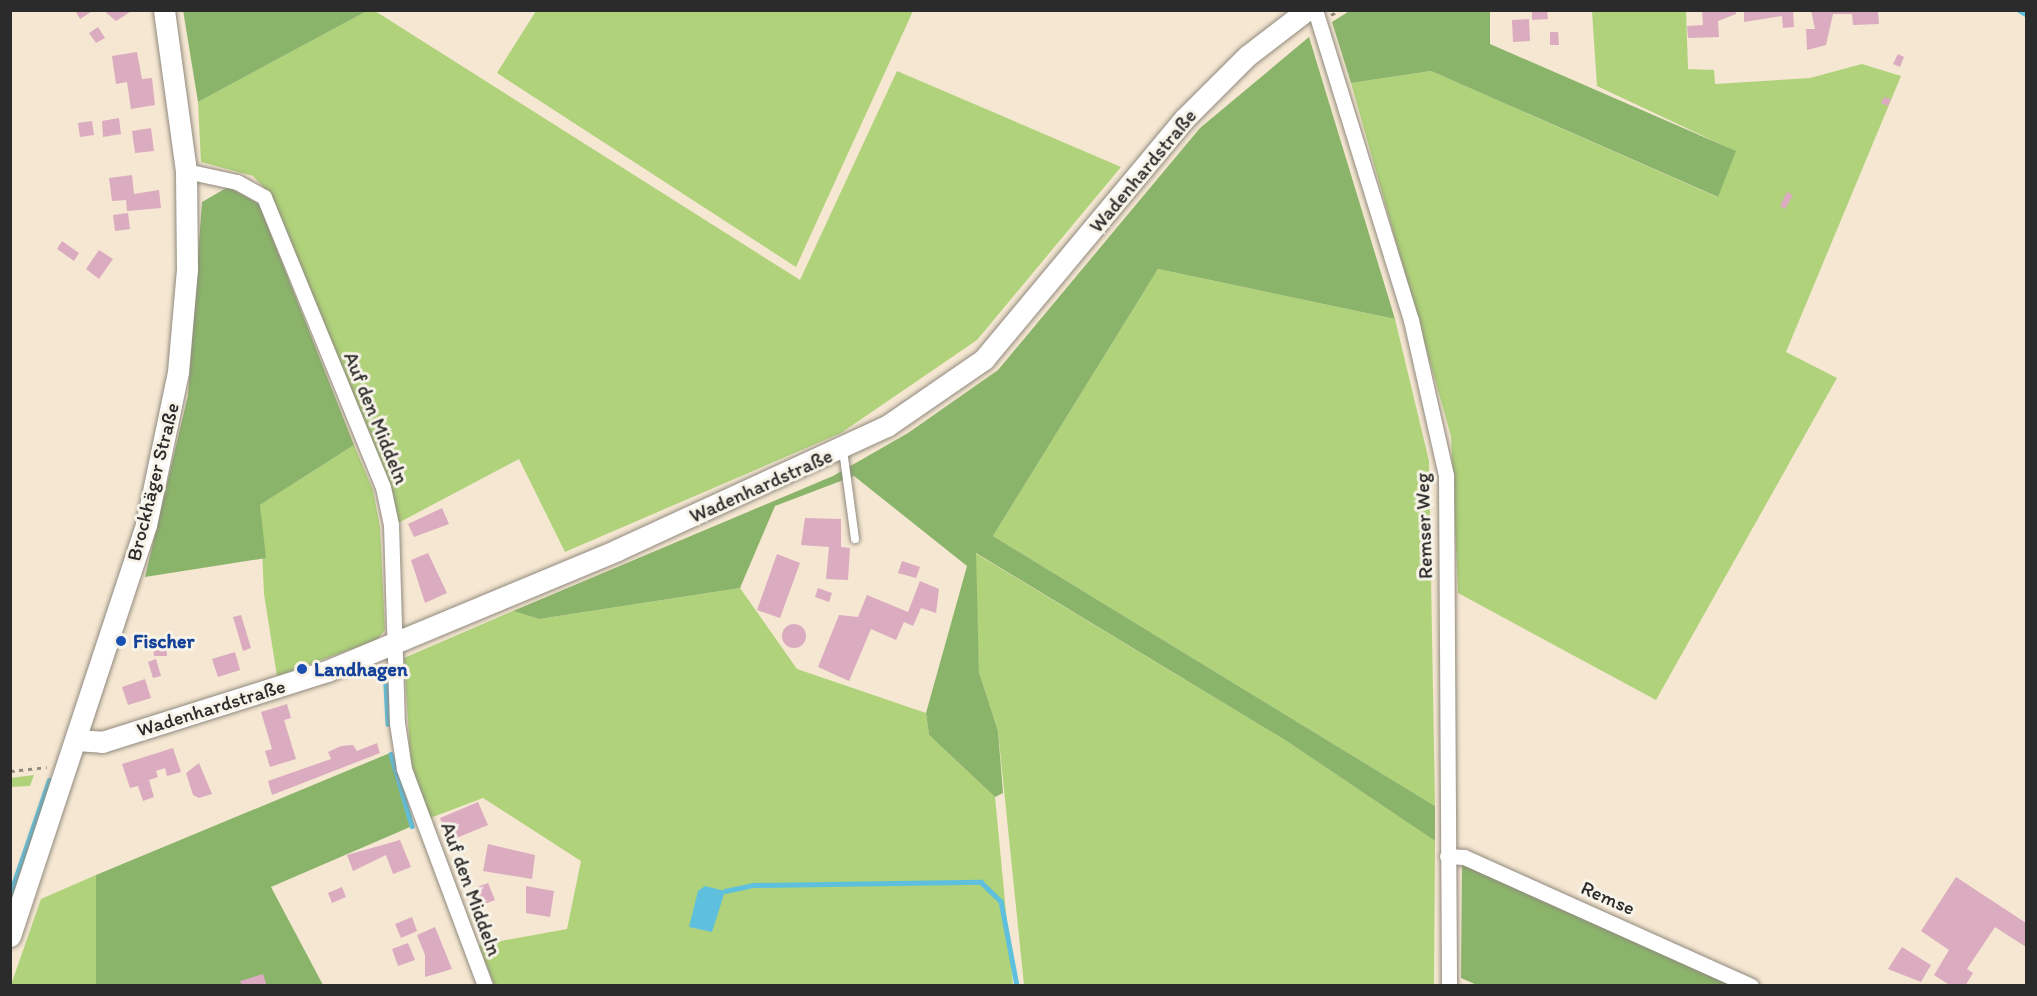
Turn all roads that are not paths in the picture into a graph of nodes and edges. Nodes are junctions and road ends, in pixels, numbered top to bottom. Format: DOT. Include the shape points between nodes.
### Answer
graph roads {
  1 [pos="164,10"];
  2 [pos="1307,10"];
  3 [pos="1315,10"];
  4 [pos="186,171"];
  5 [pos="843,450"];
  6 [pos="855,539"];
  7 [pos="394,644"];
  8 [pos="76,740"];
  9 [pos="1447,856"];
  10 [pos="10,936"];
  11 [pos="485,986"];
  12 [pos="1449,986"];
  13 [pos="1751,986"];
  1 -- 4 [label="street, Brockhäger Straße"];
  2 -- 5 [label="street, Wadenhardstraße" via="1247,56 1184,119 984,359"];
  3 -- 9 [label="street, Remser Weg" via="1411,320 1446,475"];
  4 -- 7 [label="street, Auf den Middeln" via="237,182 264,197 383,487 391,524"];
  4 -- 8 [label="street, Brockhäger Straße" via="187,269 165,447 146,525"];
  5 -- 6 [label="lane"];
  5 -- 7 [label="street, Wadenhardstraße"];
  7 -- 8 [label="street, Wadenhardstraße" via="102,742"];
  7 -- 11 [label="street, Auf den Middeln" via="404,769"];
  8 -- 10 [label="street, Brockhäger Straße"];
  9 -- 12 [label="street, Remser Weg"];
  9 -- 13 [label="street, Remse" via="1464,857"];
}
